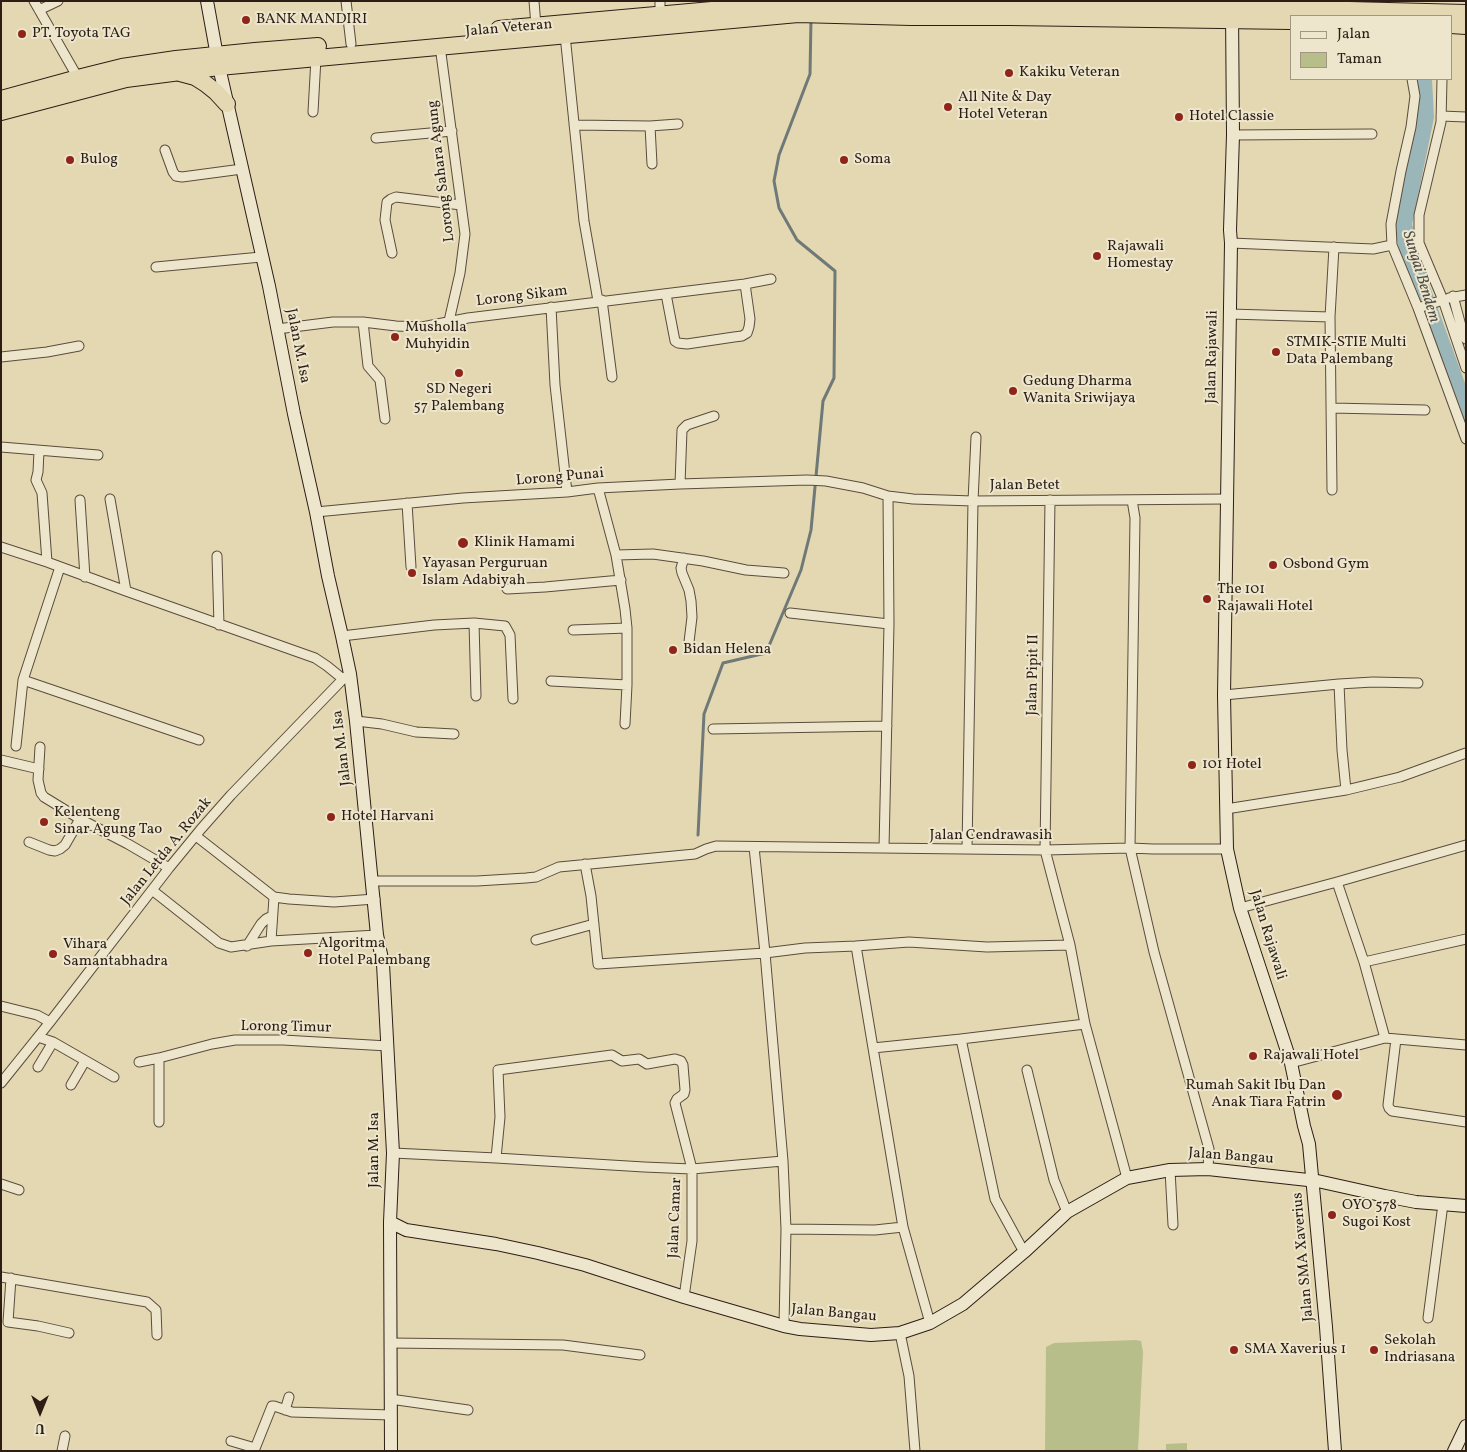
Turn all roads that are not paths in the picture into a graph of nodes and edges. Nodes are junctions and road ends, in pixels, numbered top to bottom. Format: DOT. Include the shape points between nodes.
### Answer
graph roads {
  1 [pos="34,1"];
  2 [pos="58,1"];
  3 [pos="207,1"];
  4 [pos="346,1"];
  5 [pos="534,1"];
  6 [pos="729,5"];
  7 [pos="830,6"];
  8 [pos="859,6"];
  9 [pos="660,8"];
  10 [pos="800,8"];
  11 [pos="1431,8"];
  12 [pos="39,10"];
  13 [pos="1232,12"];
  14 [pos="1466,13"];
  15 [pos="1290,22"];
  16 [pos="1452,25"];
  17 [pos="536,26"];
  18 [pos="1466,26"];
  19 [pos="565,35"];
  20 [pos="351,44"];
  21 [pos="440,46"];
  22 [pos="316,58"];
  23 [pos="218,61"];
  24 [pos="177,72"];
  25 [pos="124,73"];
  26 [pos="78,78"];
  27 [pos="1412,80"];
  28 [pos="1442,80"];
  29 [pos="1,99"];
  30 [pos="227,104"];
  31 [pos="1,112"];
  32 [pos="313,112"];
  33 [pos="1441,116"];
  34 [pos="1466,117"];
  35 [pos="678,124"];
  36 [pos="574,125"];
  37 [pos="650,126"];
  38 [pos="452,131"];
  39 [pos="1372,134"];
  40 [pos="1233,135"];
  41 [pos="376,138"];
  42 [pos="166,150"];
  43 [pos="652,164"];
  44 [pos="242,169"];
  45 [pos="461,205"];
  46 [pos="1231,243"];
  47 [pos="1392,245"];
  48 [pos="1334,248"];
  49 [pos="392,254"];
  50 [pos="261,257"];
  51 [pos="156,266"];
  52 [pos="771,279"];
  53 [pos="744,284"];
  54 [pos="666,294"];
  55 [pos="1466,295"];
  56 [pos="1454,296"];
  57 [pos="1441,300"];
  58 [pos="600,301"];
  59 [pos="551,307"];
  60 [pos="1420,308"];
  61 [pos="1230,314"];
  62 [pos="1330,317"];
  63 [pos="449,321"];
  64 [pos="363,322"];
  65 [pos="277,329"];
  66 [pos="1466,339"];
  67 [pos="79,346"];
  68 [pos="1,357"];
  69 [pos="1466,368"];
  70 [pos="612,377"];
  71 [pos="1331,408"];
  72 [pos="1425,410"];
  73 [pos="714,416"];
  74 [pos="385,419"];
  75 [pos="976,437"];
  76 [pos="1466,439"];
  77 [pos="1,447"];
  78 [pos="39,451"];
  79 [pos="98,455"];
  80 [pos="826,481"];
  81 [pos="680,484"];
  82 [pos="598,488"];
  83 [pos="1332,490"];
  84 [pos="567,492"];
  85 [pos="888,496"];
  86 [pos="110,499"];
  87 [pos="1227,499"];
  88 [pos="80,500"];
  89 [pos="1050,500"];
  90 [pos="1132,500"];
  91 [pos="973,501"];
  92 [pos="407,503"];
  93 [pos="316,512"];
  94 [pos="1,547"];
  95 [pos="616,555"];
  96 [pos="217,556"];
  97 [pos="684,558"];
  98 [pos="47,562"];
  99 [pos="60,567"];
  100 [pos="411,567"];
  101 [pos="784,573"];
  102 [pos="86,577"];
  103 [pos="621,580"];
  104 [pos="507,589"];
  105 [pos="126,592"];
  106 [pos="790,613"];
  107 [pos="220,624"];
  108 [pos="474,624"];
  109 [pos="889,624"];
  110 [pos="627,628"];
  111 [pos="573,630"];
  112 [pos="342,636"];
  113 [pos="689,642"];
  114 [pos="347,676"];
  115 [pos="23,680"];
  116 [pos="551,681"];
  117 [pos="1418,683"];
  118 [pos="1339,684"];
  119 [pos="627,685"];
  120 [pos="1224,695"];
  121 [pos="476,696"];
  122 [pos="513,699"];
  123 [pos="356,721"];
  124 [pos="625,724"];
  125 [pos="887,726"];
  126 [pos="713,729"];
  127 [pos="454,734"];
  128 [pos="199,740"];
  129 [pos="16,746"];
  130 [pos="40,747"];
  131 [pos="1466,753"];
  132 [pos="1,760"];
  133 [pos="39,768"];
  134 [pos="1346,790"];
  135 [pos="1226,809"];
  136 [pos="80,819"];
  137 [pos="196,836"];
  138 [pos="29,842"];
  139 [pos="1466,845"];
  140 [pos="754,847"];
  141 [pos="884,848"];
  142 [pos="1130,848"];
  143 [pos="967,849"];
  144 [pos="1227,849"];
  145 [pos="1045,850"];
  146 [pos="585,864"];
  147 [pos="169,868"];
  148 [pos="373,881"];
  149 [pos="1337,882"];
  150 [pos="152,890"];
  151 [pos="274,897"];
  152 [pos="375,899"];
  153 [pos="1240,908"];
  154 [pos="272,916"];
  155 [pos="594,924"];
  156 [pos="378,935"];
  157 [pos="1466,939"];
  158 [pos="536,940"];
  159 [pos="271,941"];
  160 [pos="1070,945"];
  161 [pos="247,946"];
  162 [pos="856,946"];
  163 [pos="765,953"];
  164 [pos="1364,962"];
  165 [pos="1,1006"];
  166 [pos="50,1022"];
  167 [pos="1085,1024"];
  168 [pos="38,1037"];
  169 [pos="1385,1038"];
  170 [pos="961,1039"];
  171 [pos="1396,1039"];
  172 [pos="52,1042"];
  173 [pos="1466,1045"];
  174 [pos="388,1046"];
  175 [pos="873,1048"];
  176 [pos="159,1058"];
  177 [pos="86,1061"];
  178 [pos="140,1062"];
  179 [pos="1290,1063"];
  180 [pos="38,1067"];
  181 [pos="1027,1070"];
  182 [pos="114,1077"];
  183 [pos="1,1083"];
  184 [pos="71,1085"];
  185 [pos="159,1122"];
  186 [pos="1466,1122"];
  187 [pos="1304,1126"];
  188 [pos="393,1154"];
  189 [pos="496,1158"];
  190 [pos="782,1161"];
  191 [pos="692,1169"];
  192 [pos="1208,1169"];
  193 [pos="1170,1170"];
  194 [pos="1127,1178"];
  195 [pos="1311,1180"];
  196 [pos="1,1184"];
  197 [pos="19,1190"];
  198 [pos="1444,1204"];
  199 [pos="1466,1206"];
  200 [pos="1067,1212"];
  201 [pos="390,1222"];
  202 [pos="1173,1225"];
  203 [pos="903,1227"];
  204 [pos="786,1229"];
  205 [pos="406,1230"];
  206 [pos="390,1238"];
  207 [pos="1024,1252"];
  208 [pos="6,1278"];
  209 [pos="684,1297"];
  210 [pos="1428,1318"];
  211 [pos="5,1323"];
  212 [pos="930,1323"];
  213 [pos="784,1326"];
  214 [pos="900,1333"];
  215 [pos="68,1334"];
  216 [pos="157,1335"];
  217 [pos="390,1343"];
  218 [pos="640,1355"];
  219 [pos="289,1397"];
  220 [pos="390,1398"];
  221 [pos="285,1410"];
  222 [pos="468,1410"];
  223 [pos="391,1415"];
  224 [pos="1466,1426"];
  225 [pos="65,1436"];
  226 [pos="231,1441"];
  227 [pos="254,1449"];
  228 [pos="62,1451"];
  229 [pos="391,1451"];
  230 [pos="915,1451"];
  231 [pos="1335,1451"];
  232 [pos="1454,1451"];
  1 -- 12 [label="street"];
  2 -- 12 [label="street"];
  3 -- 23 [label="street, Jalan M. Isa"];
  4 -- 20 [label="street"];
  5 -- 17 [label="street"];
  6 -- 9 [label="highway, Jalan Veteran"];
  6 -- 10 [label="highway, Jalan Veteran"];
  7 -- 8 [label="highway"];
  7 -- 10 [label="highway"];
  8 -- 13 [label="highway" via="1052,6"];
  9 -- 17 [label="highway, Jalan Veteran"];
  10 -- 19 [label="highway, Jalan Veteran"];
  11 -- 13 [label="highway"];
  11 -- 14 [label="highway"];
  12 -- 26 [label="street"];
  13 -- 15 [label="highway"];
  13 -- 40 [label="street, Jalan Rajawali"];
  16 -- 18 [label="highway"];
  17 -- 20 [label="highway, Jalan Veteran"];
  19 -- 21 [label="highway, Jalan Veteran"];
  19 -- 36 [label="street"];
  20 -- 23 [label="highway, Jalan Veteran"];
  21 -- 22 [label="highway, Jalan Veteran"];
  21 -- 38 [label="street, Lorong Sahara Agung"];
  22 -- 23 [label="highway, Jalan Veteran"];
  22 -- 32 [label="street"];
  23 -- 24 [label="highway"];
  23 -- 25 [label="highway"];
  23 -- 30 [label="street, Jalan M. Isa"];
  24 -- 25 [label="highway"];
  24 -- 30 [label="highway" via="206,84"];
  25 -- 26 [label="highway"];
  25 -- 31 [label="highway"];
  26 -- 29 [label="highway"];
  27 -- 47 [label="street" via="1411,126 1391,224"];
  28 -- 33 [label="street"];
  30 -- 44 [label="street, Jalan M. Isa"];
  33 -- 34 [label="street"];
  33 -- 57 [label="street" via="1419,215 1419,243"];
  35 -- 37 [label="street"];
  36 -- 37 [label="street"];
  36 -- 58 [label="street" via="584,221"];
  37 -- 43 [label="street"];
  38 -- 41 [label="street"];
  38 -- 45 [label="street, Lorong Sahara Agung"];
  39 -- 40 [label="street"];
  40 -- 46 [label="street, Jalan Rajawali"];
  42 -- 44 [label="street" via="176,176"];
  44 -- 50 [label="street, Jalan M. Isa"];
  45 -- 49 [label="street" via="391,199 387,202 385,220"];
  45 -- 63 [label="street, Lorong Sahara Agung" via="465,243"];
  46 -- 48 [label="street"];
  46 -- 61 [label="street, Jalan Rajawali"];
  47 -- 48 [label="street" via="1375,249"];
  47 -- 60 [label="street"];
  48 -- 62 [label="street"];
  50 -- 51 [label="street"];
  50 -- 65 [label="street, Jalan M. Isa"];
  52 -- 53 [label="street, Lorong Sikam"];
  53 -- 54 [label="street, Lorong Sikam"];
  53 -- 54 [label="street" via="750,319 747,333 687,344 675,341"];
  54 -- 58 [label="street, Lorong Sikam"];
  55 -- 56 [label="street"];
  56 -- 57 [label="street"];
  56 -- 66 [label="street"];
  57 -- 60 [label="street"];
  57 -- 69 [label="street"];
  58 -- 59 [label="street, Lorong Sikam"];
  58 -- 70 [label="street"];
  59 -- 63 [label="street, Lorong Sikam"];
  59 -- 84 [label="street" via="555,385"];
  60 -- 76 [label="street"];
  61 -- 62 [label="street"];
  61 -- 87 [label="street, Jalan Rajawali"];
  62 -- 71 [label="street"];
  63 -- 64 [label="street, Lorong Sikam" via="422,327"];
  64 -- 65 [label="street, Lorong Sikam" via="332,322"];
  64 -- 74 [label="street" via="368,366 380,380"];
  65 -- 93 [label="street, Jalan M. Isa"];
  67 -- 68 [label="street"];
  71 -- 72 [label="street"];
  71 -- 83 [label="street"];
  73 -- 81 [label="street" via="687,425 682,430"];
  75 -- 91 [label="street"];
  77 -- 78 [label="street"];
  78 -- 79 [label="street"];
  78 -- 98 [label="street" via="36,480 42,493"];
  80 -- 81 [label="street, Lorong Punai"];
  80 -- 85 [label="street, Jalan Betet"];
  81 -- 82 [label="street, Lorong Punai"];
  82 -- 84 [label="street, Lorong Punai"];
  82 -- 95 [label="street"];
  84 -- 92 [label="street, Lorong Punai"];
  85 -- 91 [label="street, Jalan Betet" via="912,500"];
  85 -- 109 [label="street"];
  86 -- 105 [label="street"];
  87 -- 90 [label="street, Jalan Betet"];
  87 -- 120 [label="street, Jalan Rajawali"];
  88 -- 102 [label="street"];
  89 -- 90 [label="street, Jalan Betet"];
  89 -- 91 [label="street, Jalan Betet"];
  89 -- 145 [label="street, Jalan Pipit II"];
  90 -- 142 [label="street" via="1135,518"];
  91 -- 143 [label="street"];
  92 -- 93 [label="street, Lorong Punai"];
  92 -- 100 [label="street"];
  93 -- 112 [label="street, Jalan M. Isa"];
  94 -- 98 [label="street"];
  95 -- 97 [label="street" via="654,554"];
  95 -- 103 [label="street"];
  96 -- 107 [label="street"];
  97 -- 101 [label="street" via="746,570"];
  97 -- 113 [label="street" via="681,568 692,601"];
  98 -- 99 [label="street"];
  99 -- 102 [label="street"];
  99 -- 115 [label="street"];
  102 -- 105 [label="street"];
  103 -- 104 [label="street"];
  103 -- 110 [label="street"];
  105 -- 107 [label="street"];
  106 -- 109 [label="street"];
  107 -- 114 [label="street" via="315,658"];
  108 -- 112 [label="street" via="434,625"];
  108 -- 121 [label="street"];
  108 -- 122 [label="street" via="505,626 508,631"];
  109 -- 125 [label="street"];
  110 -- 111 [label="street"];
  110 -- 119 [label="street"];
  112 -- 114 [label="street, Jalan M. Isa"];
  114 -- 123 [label="street, Jalan M. Isa"];
  114 -- 137 [label="street, Jalan Letda A. Rozak"];
  115 -- 128 [label="street"];
  115 -- 129 [label="street"];
  116 -- 119 [label="street"];
  117 -- 118 [label="street"];
  118 -- 120 [label="street"];
  118 -- 134 [label="street"];
  119 -- 124 [label="street"];
  120 -- 135 [label="street, Jalan Rajawali"];
  123 -- 127 [label="street" via="416,732"];
  123 -- 148 [label="street, Jalan M. Isa"];
  125 -- 126 [label="street"];
  125 -- 141 [label="street"];
  130 -- 133 [label="street"];
  131 -- 134 [label="street" via="1400,778"];
  132 -- 133 [label="street"];
  133 -- 136 [label="street" via="38,780 44,797"];
  134 -- 135 [label="street"];
  135 -- 144 [label="street, Jalan Rajawali"];
  136 -- 138 [label="street" via="60,850 49,850"];
  136 -- 147 [label="street"];
  137 -- 147 [label="street, Jalan Letda A. Rozak"];
  137 -- 151 [label="street"];
  139 -- 149 [label="street"];
  140 -- 141 [label="street, Jalan Cendrawasih"];
  140 -- 146 [label="street, Jalan Cendrawasih" via="716,846 695,854"];
  140 -- 163 [label="street"];
  141 -- 143 [label="street, Jalan Cendrawasih"];
  142 -- 144 [label="street, Jalan Cendrawasih"];
  142 -- 145 [label="street, Jalan Cendrawasih"];
  142 -- 192 [label="street" via="1154,952 1209,1149"];
  143 -- 145 [label="street, Jalan Cendrawasih"];
  144 -- 153 [label="street, Jalan Rajawali"];
  145 -- 160 [label="street, Jalan Pipit II"];
  146 -- 148 [label="street, Jalan Cendrawasih" via="559,867 526,878"];
  146 -- 155 [label="street"];
  147 -- 150 [label="street, Jalan Letda A. Rozak"];
  148 -- 152 [label="street, Jalan M. Isa"];
  149 -- 153 [label="street"];
  149 -- 164 [label="street"];
  150 -- 161 [label="street" via="219,943 231,947"];
  150 -- 166 [label="street, Jalan Letda A. Rozak"];
  151 -- 152 [label="street" via="334,902"];
  151 -- 154 [label="street"];
  152 -- 156 [label="street, Jalan M. Isa"];
  153 -- 179 [label="street, Jalan Rajawali"];
  154 -- 159 [label="street"];
  154 -- 161 [label="street" via="261,924"];
  155 -- 158 [label="street"];
  155 -- 163 [label="street" via="598,964"];
  156 -- 159 [label="street"];
  156 -- 174 [label="street, Jalan M. Isa"];
  157 -- 164 [label="street"];
  159 -- 161 [label="street"];
  160 -- 162 [label="street" via="987,947 909,942"];
  160 -- 167 [label="street, Jalan Pipit II"];
  162 -- 163 [label="street"];
  162 -- 175 [label="street"];
  163 -- 190 [label="street"];
  164 -- 169 [label="street"];
  165 -- 166 [label="street"];
  166 -- 168 [label="street, Jalan Letda A. Rozak"];
  167 -- 170 [label="street"];
  167 -- 194 [label="street, Jalan Pipit II"];
  168 -- 172 [label="street"];
  168 -- 183 [label="street, Jalan Letda A. Rozak"];
  169 -- 171 [label="street"];
  169 -- 179 [label="street"];
  170 -- 175 [label="street"];
  170 -- 207 [label="street" via="995,1199"];
  171 -- 173 [label="street"];
  171 -- 186 [label="street" via="1389,1108"];
  172 -- 177 [label="street"];
  172 -- 180 [label="street"];
  174 -- 176 [label="street, Lorong Timur" via="235,1040"];
  174 -- 188 [label="street, Jalan M. Isa"];
  175 -- 203 [label="street"];
  176 -- 178 [label="street, Lorong Timur"];
  176 -- 185 [label="street"];
  177 -- 182 [label="street"];
  177 -- 184 [label="street"];
  179 -- 187 [label="street, Jalan Rajawali"];
  181 -- 200 [label="street" via="1054,1180"];
  187 -- 195 [label="street, Jalan SMA Xaverius"];
  188 -- 189 [label="street"];
  188 -- 201 [label="street, Jalan M. Isa"];
  189 -- 191 [label="street"];
  189 -- 191 [label="street, Jalan Camar" via="500,1117 498,1070 612,1055 622,1061 639,1059 647,1064 681,1061 684,1094 676,1103"];
  190 -- 191 [label="street"];
  190 -- 204 [label="street"];
  191 -- 209 [label="street, Jalan Camar" via="692,1242"];
  192 -- 193 [label="street, Jalan Bangau"];
  192 -- 195 [label="street, Jalan Bangau"];
  193 -- 194 [label="street, Jalan Bangau"];
  193 -- 202 [label="street"];
  194 -- 200 [label="street, Jalan Bangau"];
  195 -- 198 [label="street, Jalan Bangau" via="1416,1202"];
  195 -- 231 [label="street, Jalan SMA Xaverius"];
  196 -- 197 [label="street"];
  198 -- 199 [label="street, Jalan Bangau"];
  198 -- 210 [label="street"];
  200 -- 207 [label="street, Jalan Bangau"];
  201 -- 205 [label="street, Jalan Bangau"];
  201 -- 206 [label="street, Jalan M. Isa"];
  203 -- 204 [label="street" via="875,1230"];
  203 -- 212 [label="street"];
  204 -- 213 [label="street"];
  205 -- 206 [label="street"];
  205 -- 209 [label="street, Jalan Bangau" via="538,1252"];
  206 -- 217 [label="street, Jalan M. Isa"];
  207 -- 212 [label="street, Jalan Bangau" via="963,1304"];
  208 -- 211 [label="street"];
  208 -- 216 [label="street" via="147,1302 156,1310"];
  209 -- 213 [label="street, Jalan Bangau"];
  211 -- 215 [label="street" via="38,1326"];
  212 -- 214 [label="street, Jalan Bangau"];
  213 -- 214 [label="street, Jalan Bangau" via="871,1335"];
  214 -- 230 [label="street" via="909,1376"];
  217 -- 218 [label="street" via="563,1345"];
  217 -- 220 [label="street, Jalan M. Isa"];
  219 -- 221 [label="street"];
  220 -- 222 [label="street"];
  220 -- 223 [label="street, Jalan M. Isa"];
  221 -- 223 [label="street"];
  221 -- 227 [label="street" via="271,1407"];
  223 -- 229 [label="street, Jalan M. Isa"];
  224 -- 232 [label="street"];
  225 -- 228 [label="street"];
  226 -- 227 [label="street"];
}
